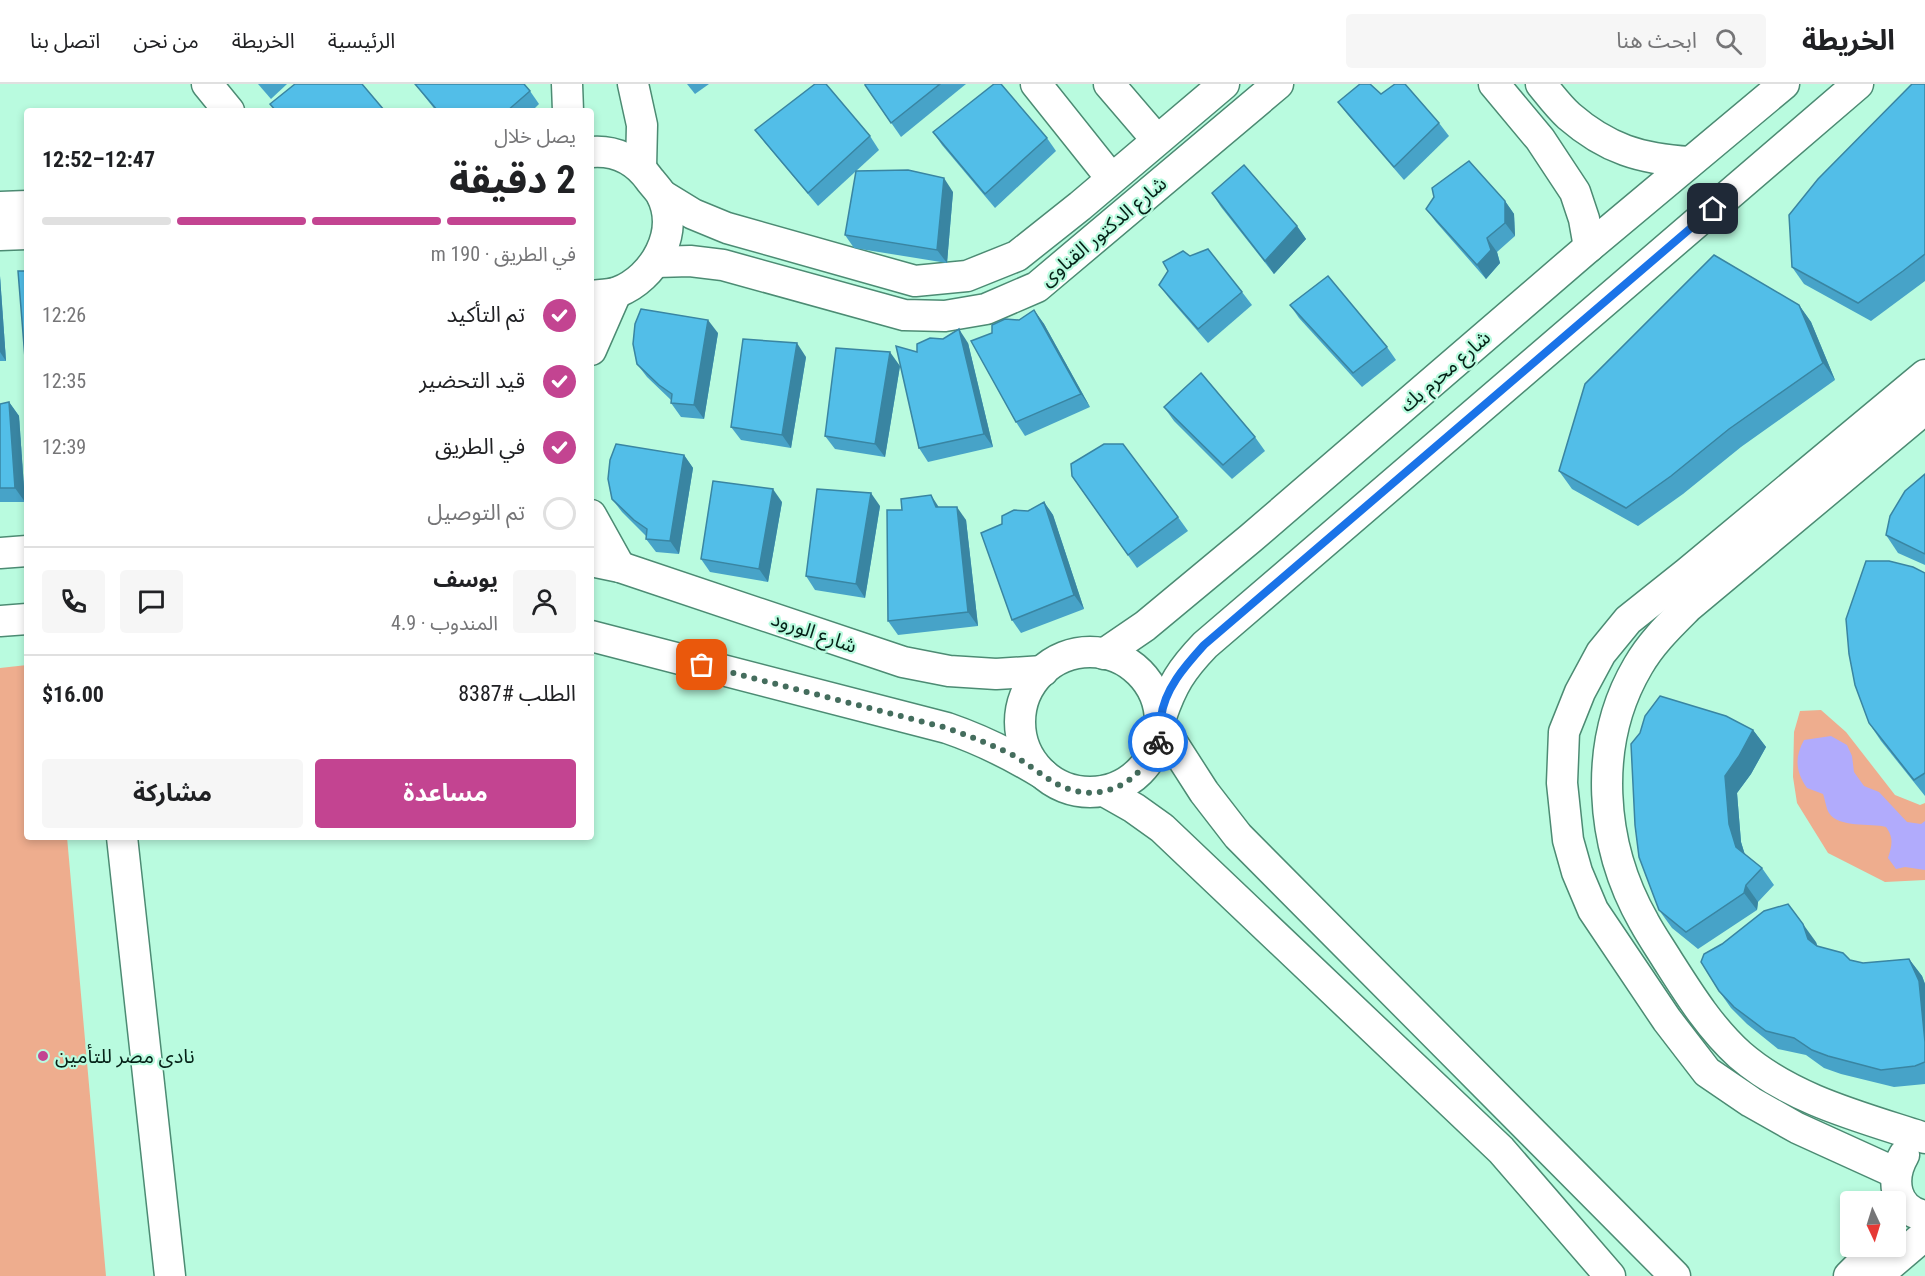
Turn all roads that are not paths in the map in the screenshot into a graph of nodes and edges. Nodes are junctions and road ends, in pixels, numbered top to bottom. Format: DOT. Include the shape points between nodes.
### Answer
graph roads {
  1 [pos="207,84"];
  2 [pos="567,84"];
  3 [pos="633,84"];
  4 [pos="1036,84"];
  5 [pos="1109,84"];
  6 [pos="1224,84"];
  7 [pos="1278,84"];
  8 [pos="1494,84"];
  9 [pos="1541,84"];
  10 [pos="1784,84"];
  11 [pos="1858,84"];
  12 [pos="227,108"];
  13 [pos="568,108"];
  14 [pos="1568,115"];
  15 [pos="1157,140"];
  16 [pos="1540,140"];
  17 [pos="594,152"];
  18 [pos="1690,162"];
  19 [pos="641,168"];
  20 [pos="1111,178"];
  21 [pos="662,195"];
  22 [pos="24,206"];
  23 [pos="1080,206"];
  24 [pos="0,207"];
  25 [pos="1104,232"];
  26 [pos="24,234"];
  27 [pos="0,235"];
  28 [pos="1589,247"];
  29 [pos="656,262"];
  30 [pos="604,294"];
  31 [pos="594,337"];
  32 [pos="1925,375"];
  33 [pos="1925,409"];
  34 [pos="594,526"];
  35 [pos="24,550"];
  36 [pos="0,553"];
  37 [pos="605,564"];
  38 [pos="24,619"];
  39 [pos="0,621"];
  40 [pos="594,637"];
  41 [pos="1104,654"];
  42 [pos="1043,671"];
  43 [pos="1161,721"];
  44 [pos="1564,732"];
  45 [pos="1610,737"];
  46 [pos="1043,774"];
  47 [pos="1605,782"];
  48 [pos="1562,783"];
  49 [pos="1104,791"];
  50 [pos="122,840"];
  51 [pos="1925,1138"];
  52 [pos="1925,1144"];
  53 [pos="1890,1191"];
  54 [pos="1905,1191"];
  55 [pos="1925,1235"];
  56 [pos="1868,1257"];
  57 [pos="170,1276"];
  58 [pos="1610,1276"];
  59 [pos="1675,1276"];
  60 [pos="1849,1276"];
  61 [pos="1877,1276"];
  1 -- 12 [label="street"];
  2 -- 13 [label="street"];
  3 -- 19 [label="street" via="642,125"];
  4 -- 20 [label="street"];
  5 -- 15 [label="street"];
  6 -- 15 [label="street, شارع الدكتور القناوى"];
  7 -- 25 [label="street, شارع الدكتور القناوى"];
  8 -- 16 [label="street"];
  9 -- 14 [label="street"];
  10 -- 18 [label="street, شارع محرم بك"];
  11 -- 43 [label="street" via="1204,645 1170,690"];
  14 -- 16 [label="street"];
  14 -- 18 [label="street" via="1596,137 1626,151 1658,160"];
  15 -- 20 [label="street, شارع الدكتور القناوى"];
  16 -- 28 [label="street" via="1575,192"];
  17 -- 19 [label="street" via="622,156"];
  18 -- 28 [label="street, شارع محرم بك"];
  19 -- 21 [label="street"];
  20 -- 23 [label="street, شارع الدكتور القناوى"];
  21 -- 23 [label="street, شارع الدكتور القناوى" via="727,228 915,281 967,276 1017,256"];
  21 -- 29 [label="street" via="667,218 665,241"];
  22 -- 24 [label="street"];
  23 -- 25 [label="street"];
  25 -- 29 [label="street, شارع الدكتور القناوى" via="1037,286 986,309 945,316 904,315 723,265"];
  26 -- 27 [label="street"];
  28 -- 41 [label="street, شارع محرم بك" via="1145,626"];
  29 -- 30 [label="street" via="639,281"];
  30 -- 31 [label="street"];
  32 -- 44 [label="street" via="1628,620 1601,653"];
  33 -- 45 [label="street" via="1688,607 1661,634 1638,665 1621,700"];
  34 -- 37 [label="street"];
  35 -- 36 [label="street"];
  37 -- 42 [label="street, شارع الورود" via="903,662 996,674"];
  38 -- 39 [label="street"];
  40 -- 46 [label="street" via="947,728 1013,755"];
  41 -- 42 [label="street" via="1071,655"];
  41 -- 43 [label="street" via="1143,676 1155,695"];
  42 -- 46 [label="street" via="1024,698 1021,715 1028,754"];
  43 -- 49 [label="street" via="1158,741 1144,768 1119,787"];
  43 -- 59 [label="street" via="1204,792 1238,836"];
  44 -- 45 [label="street" via="1586,741"];
  44 -- 48 [label="street"];
  45 -- 47 [label="street"];
  46 -- 49 [label="street" via="1072,790"];
  47 -- 48 [label="street" via="1583,778"];
  47 -- 51 [label="street" via="1622,874 1643,921 1701,1012 1740,1054 1787,1088 1840,1111"];
  48 -- 53 [label="street" via="1568,840 1593,910 1707,1072"];
  49 -- 58 [label="street" via="1161,828 1501,1150"];
  50 -- 57 [label="street"];
  52 -- 54 [label="street" via="1904,1156"];
  55 -- 61 [label="street"];
  56 -- 60 [label="street"];
}
